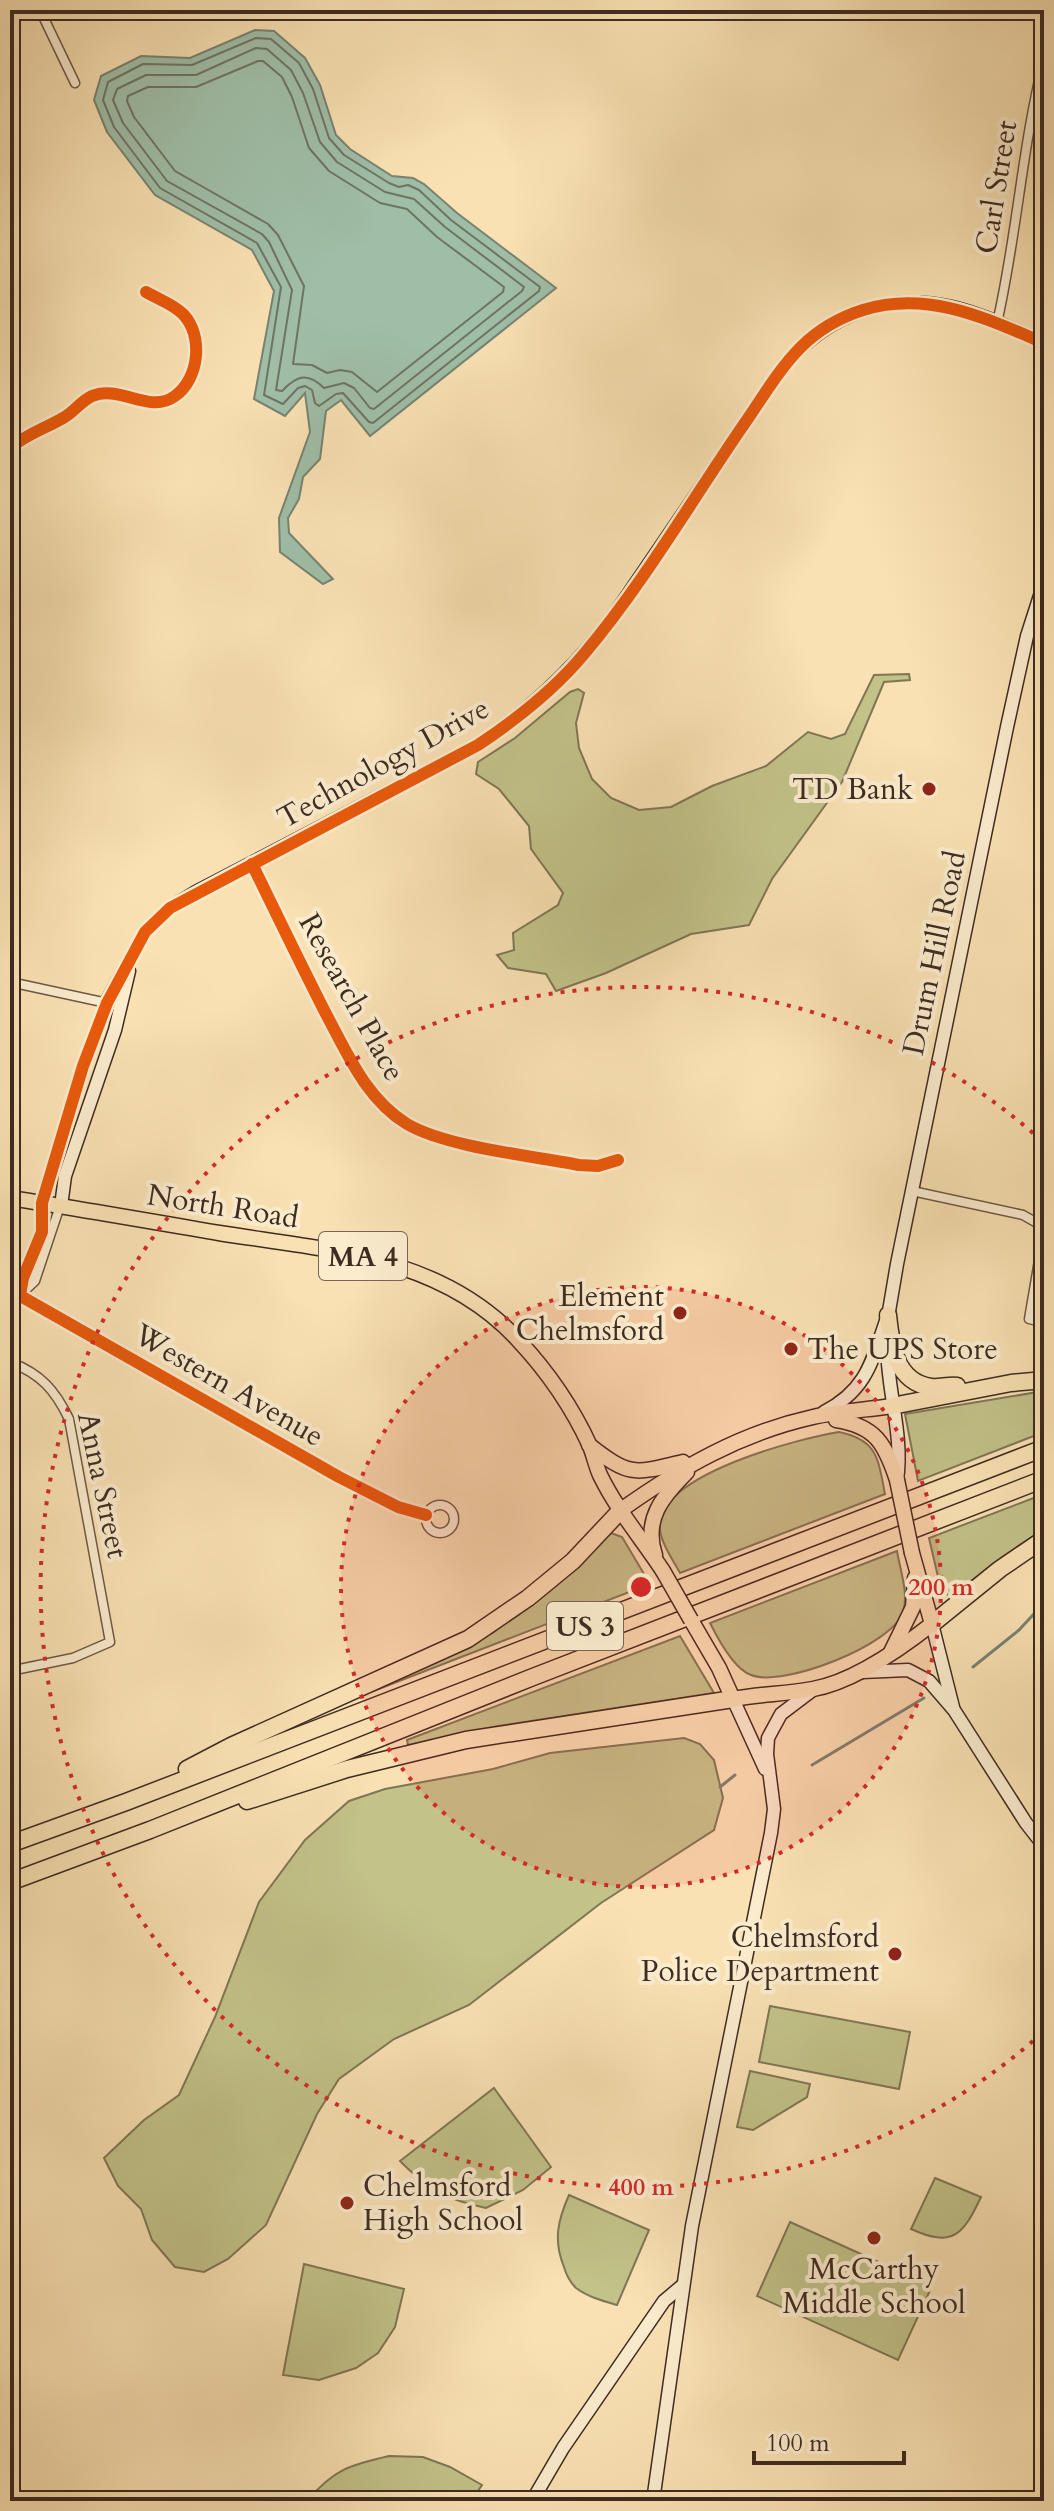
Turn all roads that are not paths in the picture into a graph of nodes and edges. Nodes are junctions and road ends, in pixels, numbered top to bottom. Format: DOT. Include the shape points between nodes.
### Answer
graph roads {
  1 [pos="40,10"];
  2 [pos="1044,59"];
  3 [pos="75,83"];
  4 [pos="146,292"];
  5 [pos="997,323"];
  6 [pos="1044,343"];
  7 [pos="10,448"];
  8 [pos="1044,583"];
  9 [pos="1041,605"];
  10 [pos="1044,625"];
  11 [pos="1027,636"];
  12 [pos="252,864"];
  13 [pos="134,952"];
  14 [pos="10,982"];
  15 [pos="107,1003"];
  16 [pos="618,1160"];
  17 [pos="912,1191"];
  18 [pos="10,1198"];
  19 [pos="42,1203"];
  20 [pos="61,1206"];
  21 [pos="1043,1237"];
  22 [pos="10,1290"];
  23 [pos="20,1295"];
  24 [pos="10,1312"];
  25 [pos="888,1315"];
  26 [pos="1042,1322"];
  27 [pos="10,1362"];
  28 [pos="1044,1380"];
  29 [pos="990,1386"];
  30 [pos="892,1406"];
  31 [pos="816,1416"];
  32 [pos="589,1444"];
  33 [pos="1044,1448"];
  34 [pos="702,1458"];
  35 [pos="1044,1479"];
  36 [pos="897,1480"];
  37 [pos="621,1510"];
  38 [pos="426,1515"];
  39 [pos="1044,1539"];
  40 [pos="660,1567"];
  41 [pos="915,1569"];
  42 [pos="932,1624"];
  43 [pos="890,1654"];
  44 [pos="10,1671"];
  45 [pos="855,1673"];
  46 [pos="814,1689"];
  47 [pos="733,1699"];
  48 [pos="954,1710"];
  49 [pos="769,1776"];
  50 [pos="126,1802"];
  51 [pos="150,1830"];
  52 [pos="10,1844"];
  53 [pos="1044,1846"];
  54 [pos="10,1882"];
  55 [pos="683,2285"];
  56 [pos="532,2501"];
  57 [pos="653,2501"];
  1 -- 3 [label="street"];
  2 -- 5 [label="street, Carl Street"];
  4 -- 7 [label="street" via="175,308 191,326 196,358 186,387 155,403 115,393 94,395"];
  5 -- 6 [label="main road, Technology Drive"];
  5 -- 12 [label="main road, Technology Drive" via="954,307 904,303 863,310 819,331 785,364 639,581 553,686 478,745"];
  8 -- 9 [label="main road, Drum Hill Road"];
  9 -- 11 [label="main road, Drum Hill Road"];
  10 -- 11 [label="main road"];
  11 -- 17 [label="main road, Drum Hill Road"];
  12 -- 13 [label="main road, Technology Drive" via="170,908 145,932"];
  12 -- 16 [label="street, Research Place" via="360,1077 391,1112 410,1126 455,1141 579,1165"];
  13 -- 15 [label="main road, Technology Drive"];
  13 -- 20 [label="main road, Technology Drive" via="115,1030 65,1176"];
  14 -- 15 [label="street"];
  15 -- 19 [label="main road, Technology Drive"];
  17 -- 21 [label="street" via="1027,1217 1037,1223"];
  17 -- 25 [label="main road, Drum Hill Road"];
  18 -- 19 [label="main road, North Road / MA 4"];
  19 -- 20 [label="main road, North Road / MA 4"];
  19 -- 23 [label="street" via="42,1232"];
  20 -- 23 [label="street" via="35,1281"];
  20 -- 32 [label="main road, North Road / MA 4" via="329,1249 431,1278 481,1308 517,1338"];
  21 -- 26 [label="street" via="1029,1319"];
  22 -- 23 [label="street, Western Avenue"];
  23 -- 24 [label="street"];
  23 -- 38 [label="street, Western Avenue" via="339,1477"];
  25 -- 29 [label="highway" via="894,1355 915,1381 932,1387"];
  25 -- 30 [label="main road, Drum Hill Road"];
  25 -- 31 [label="main road, Drum Hill Road" via="862,1382"];
  27 -- 44 [label="street, Anna Street" via="31,1371 58,1395 69,1419 110,1642 73,1658"];
  28 -- 29 [label="highway"];
  29 -- 30 [label="highway"];
  30 -- 31 [label="main road"];
  30 -- 36 [label="main road, Drum Hill Road" via="901,1456"];
  31 -- 34 [label="main road, MA 4"];
  31 -- 36 [label="main road, MA 4" via="871,1432 888,1453"];
  32 -- 34 [label="main road, North Road / MA 4" via="632,1471"];
  32 -- 37 [label="main road, North Road / MA 4"];
  33 -- 50 [label="highway, US 3"];
  34 -- 37 [label="main road"];
  34 -- 40 [label="main road" via="654,1512 651,1535"];
  35 -- 51 [label="highway, US 3"];
  36 -- 41 [label="main road, MA 4, bridge"];
  37 -- 40 [label="main road, MA 4"];
  37 -- 50 [label="highway" via="573,1561 468,1639 231,1746"];
  39 -- 42 [label="highway"];
  40 -- 47 [label="main road, MA 4, bridge"];
  41 -- 42 [label="main road, MA 4"];
  41 -- 43 [label="main road" via="913,1607"];
  42 -- 43 [label="main road"];
  42 -- 48 [label="main road, MA 4"];
  43 -- 45 [label="main road"];
  45 -- 46 [label="main road, MA 4"];
  45 -- 48 [label="main road, MA 4" via="894,1669 919,1674"];
  46 -- 47 [label="main road, MA 4"];
  46 -- 49 [label="main road" via="771,1729"];
  47 -- 49 [label="main road"];
  47 -- 51 [label="highway" via="466,1740 347,1769"];
  48 -- 53 [label="main road, MA 4"];
  49 -- 55 [label="main road" via="774,1809 768,1855"];
  50 -- 52 [label="highway, US 3"];
  51 -- 54 [label="highway, US 3"];
  55 -- 56 [label="main road" via="664,2301"];
  55 -- 57 [label="main road"];
}
